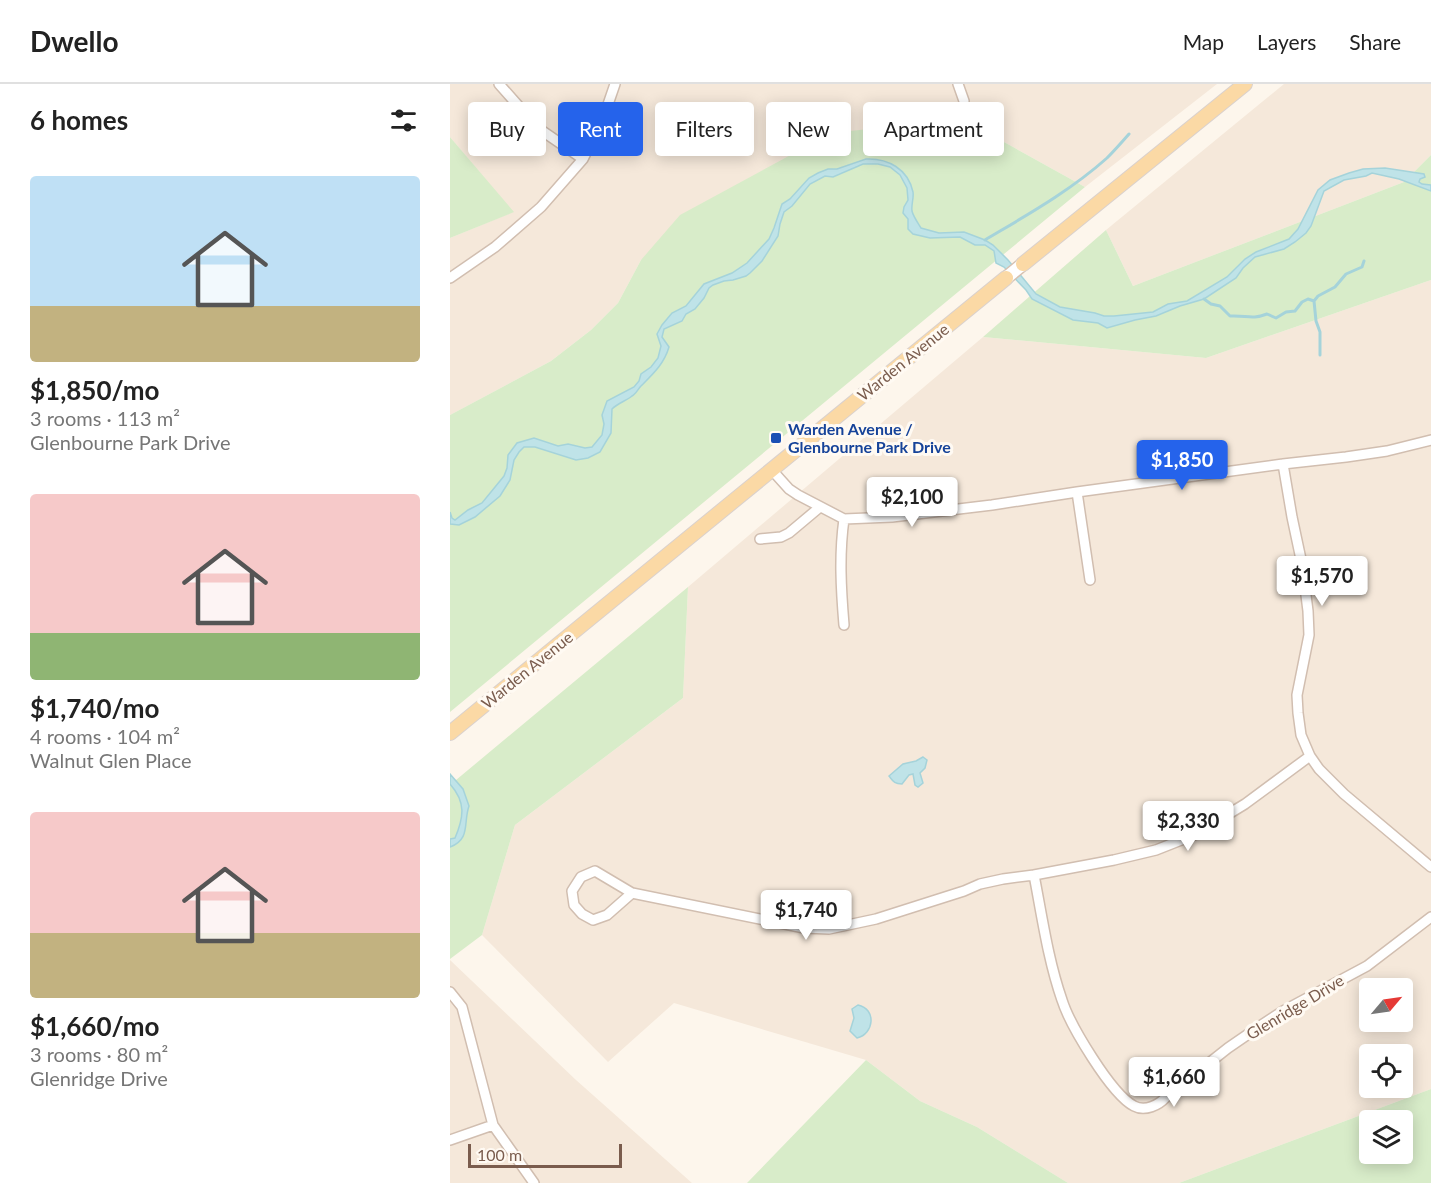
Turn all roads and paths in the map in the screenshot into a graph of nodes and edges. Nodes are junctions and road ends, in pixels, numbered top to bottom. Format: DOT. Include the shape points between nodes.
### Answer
graph roads {
  1 [pos="499,84"];
  2 [pos="615,84"];
  3 [pos="958,84"];
  4 [pos="1245,84"];
  5 [pos="964,101"];
  6 [pos="583,159"];
  7 [pos="1023,264"];
  8 [pos="450,278"];
  9 [pos="1006,278"];
  10 [pos="1431,440"];
  11 [pos="1283,464"];
  12 [pos="771,469"];
  13 [pos="1077,492"];
  14 [pos="820,507"];
  15 [pos="844,519"];
  16 [pos="760,539"];
  17 [pos="1090,580"];
  18 [pos="844,625"];
  19 [pos="450,733"];
  20 [pos="1310,756"];
  21 [pos="1431,867"];
  22 [pos="1034,874"];
  23 [pos="632,893"];
  24 [pos="1431,917"];
  25 [pos="450,992"];
  26 [pos="493,1125"];
  27 [pos="450,1140"];
  28 [pos="534,1183"];
  1 -- 6 [label="street" via="538,128"];
  2 -- 6 [label="street"];
  3 -- 5 [label="street"];
  4 -- 7 [label="main road, Warden Avenue"];
  6 -- 8 [label="street" via="541,207 495,247"];
  7 -- 9 [label="main road, Warden Avenue"];
  9 -- 12 [label="main road, Warden Avenue"];
  10 -- 11 [label="street" via="1346,458"];
  11 -- 13 [label="street"];
  11 -- 20 [label="street" via="1308,601 1309,635 1297,695 1301,735"];
  12 -- 14 [label="street" via="789,489"];
  12 -- 19 [label="main road, Warden Avenue"];
  13 -- 15 [label="street" via="892,517"];
  13 -- 17 [label="street"];
  14 -- 15 [label="street"];
  14 -- 16 [label="street" via="789,534"];
  15 -- 18 [label="street" via="840,570"];
  20 -- 21 [label="street" via="1344,794"];
  20 -- 22 [label="street" via="1245,804 1194,835 1156,850"];
  22 -- 23 [label="street" via="980,884 876,919 829,929 804,928"];
  22 -- 24 [label="street, Glenridge Drive" via="1054,973 1074,1027 1099,1068 1123,1097 1141,1108 1160,1104 1228,1048 1283,1011 1367,966"];
  23 -- 23 [label="street" via="607,915 593,920 573,905 572,891 582,877 595,871"];
  25 -- 26 [label="street" via="462,1007"];
  26 -- 27 [label="street"];
  26 -- 28 [label="street"];
}
